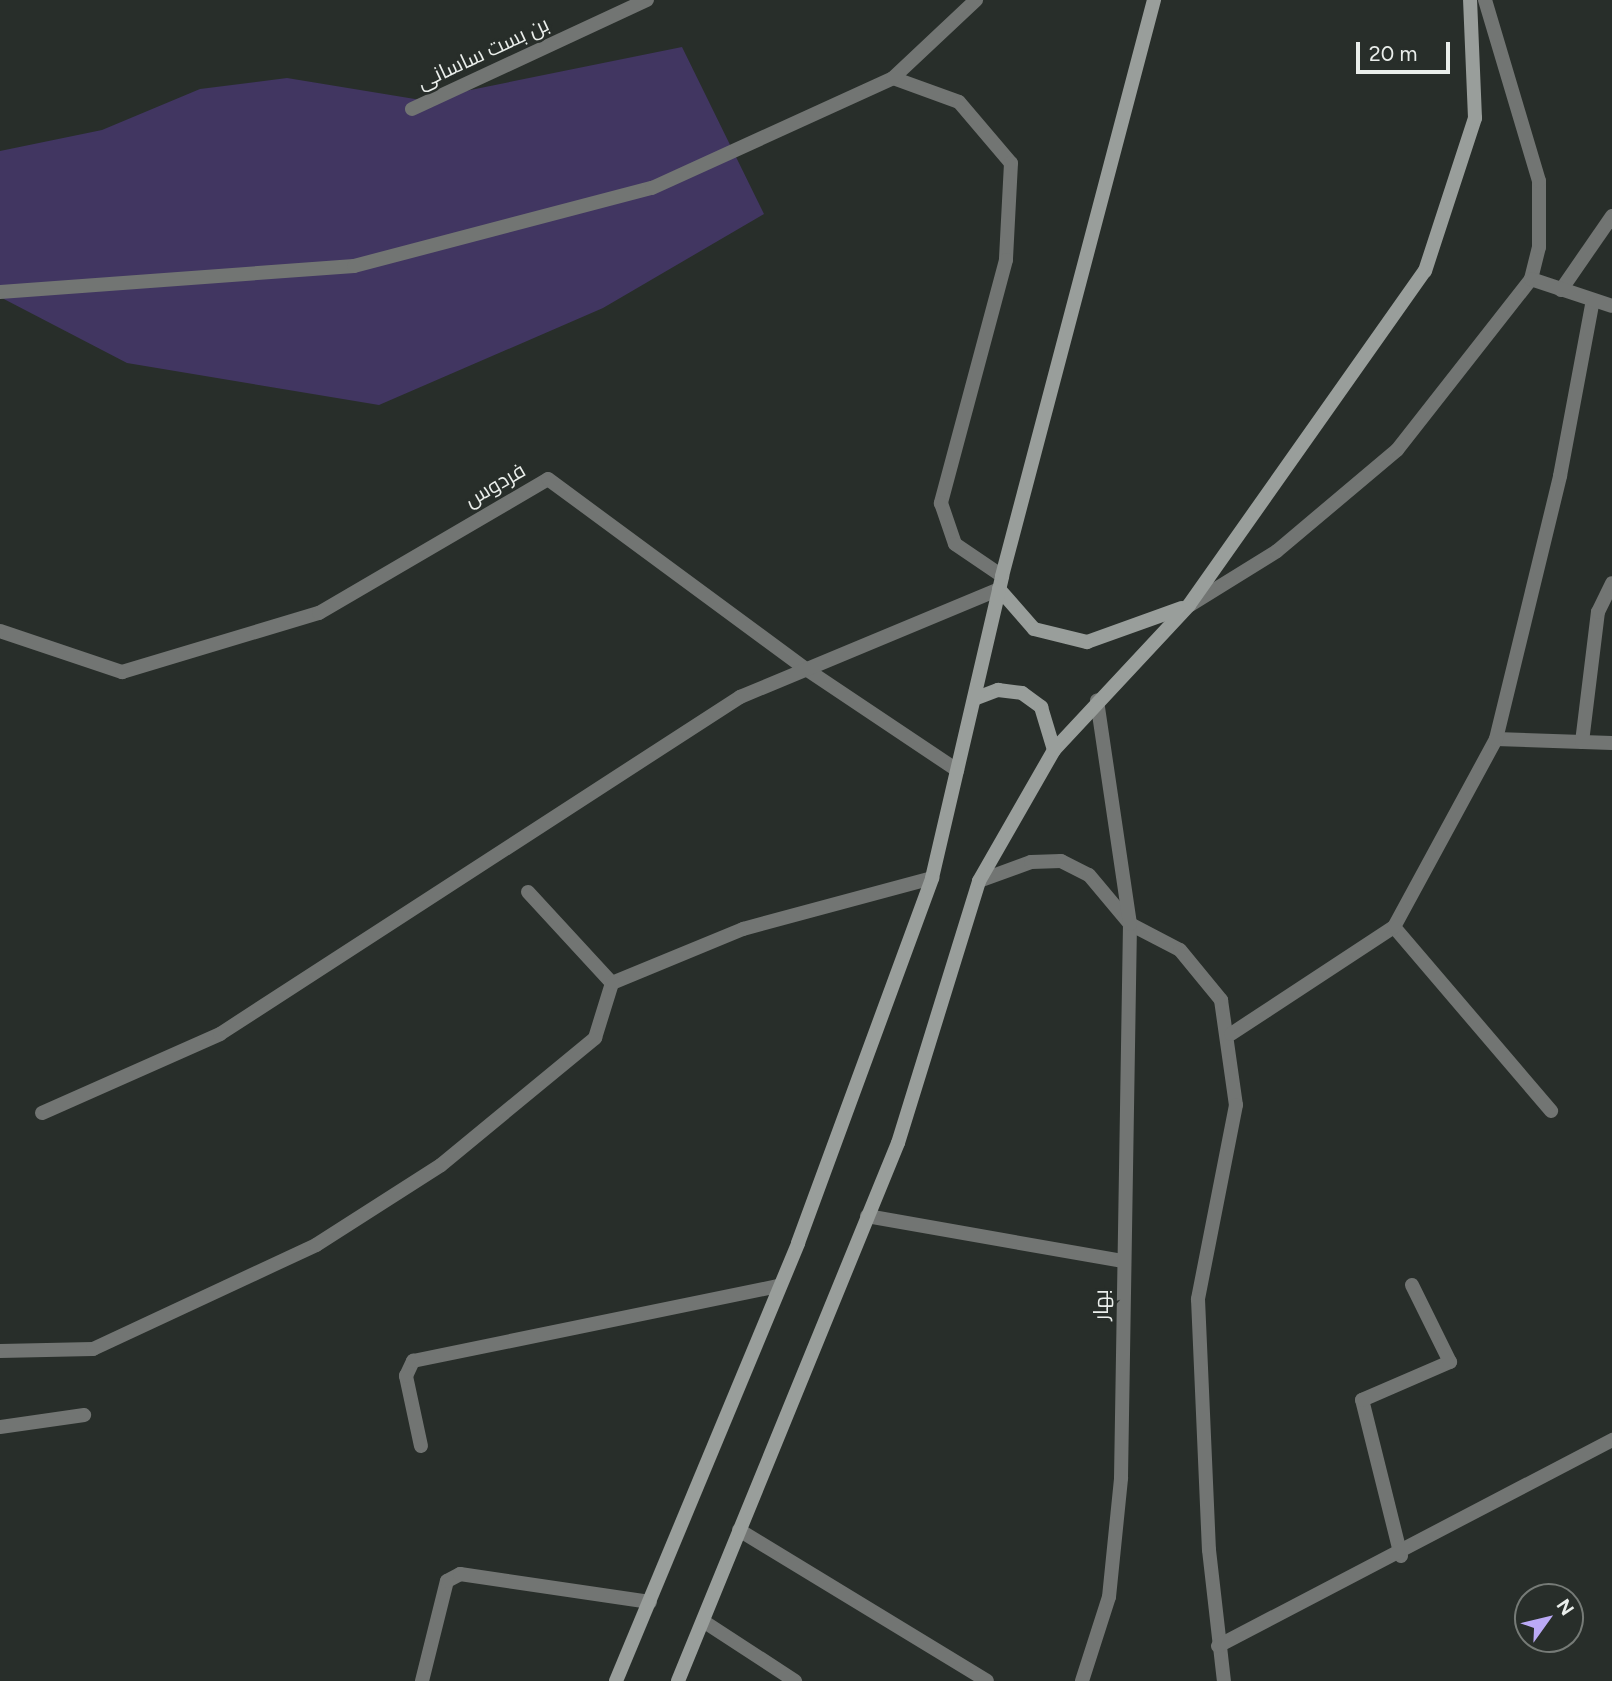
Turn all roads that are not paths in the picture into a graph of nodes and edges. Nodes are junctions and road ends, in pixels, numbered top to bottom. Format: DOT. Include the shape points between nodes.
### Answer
graph roads {
  1 [pos="648,0"];
  2 [pos="976,0"];
  3 [pos="1154,0"];
  4 [pos="1469,0"];
  5 [pos="1485,0"];
  6 [pos="893,78"];
  7 [pos="412,109"];
  8 [pos="1612,216"];
  9 [pos="1531,279"];
  10 [pos="1561,290"];
  11 [pos="0,292"];
  12 [pos="1592,300"];
  13 [pos="1612,306"];
  14 [pos="1001,583"];
  15 [pos="1612,583"];
  16 [pos="1189,605"];
  17 [pos="0,631"];
  18 [pos="806,669"];
  19 [pos="974,699"];
  20 [pos="1097,700"];
  21 [pos="1496,739"];
  22 [pos="1582,742"];
  23 [pos="1612,743"];
  24 [pos="1054,750"];
  25 [pos="957,770"];
  26 [pos="932,878"];
  27 [pos="979,881"];
  28 [pos="528,892"];
  29 [pos="1129,924"];
  30 [pos="1394,927"];
  31 [pos="612,983"];
  32 [pos="1231,1034"];
  33 [pos="1551,1111"];
  34 [pos="42,1113"];
  35 [pos="867,1216"];
  36 [pos="1122,1261"];
  37 [pos="1412,1285"];
  38 [pos="777,1286"];
  39 [pos="0,1351"];
  40 [pos="84,1415"];
  41 [pos="0,1427"];
  42 [pos="1612,1440"];
  43 [pos="421,1446"];
  44 [pos="739,1530"];
  45 [pos="1401,1556"];
  46 [pos="650,1602"];
  47 [pos="703,1621"];
  48 [pos="1218,1646"];
  49 [pos="422,1681"];
  50 [pos="616,1681"];
  51 [pos="678,1681"];
  52 [pos="794,1681"];
  53 [pos="987,1681"];
  54 [pos="1082,1681"];
  55 [pos="1224,1681"];
  1 -- 7 [label="street, بن بست ساسانی"];
  2 -- 6 [label="street"];
  3 -- 14 [label="main road"];
  4 -- 16 [label="main road" via="1475,118 1425,271"];
  5 -- 9 [label="street" via="1539,181 1539,247"];
  6 -- 11 [label="street" via="652,188 354,266"];
  6 -- 14 [label="street" via="959,102 1011,163 1006,260 941,503 956,544"];
  8 -- 10 [label="street"];
  9 -- 10 [label="street"];
  9 -- 16 [label="street" via="1397,450 1277,551"];
  10 -- 12 [label="street"];
  12 -- 13 [label="street"];
  12 -- 21 [label="street" via="1560,476"];
  14 -- 16 [label="main road" via="1034,629 1087,642"];
  14 -- 18 [label="street"];
  14 -- 19 [label="main road"];
  15 -- 22 [label="street" via="1598,611"];
  16 -- 20 [label="main road"];
  17 -- 18 [label="street, فردوس" via="122,672 319,613 548,479"];
  18 -- 25 [label="street, فردوس"];
  18 -- 34 [label="street" via="740,697 220,1034"];
  19 -- 24 [label="main road" via="998,690 1022,693 1041,707"];
  19 -- 25 [label="main road"];
  20 -- 24 [label="main road"];
  20 -- 29 [label="street, بهار"];
  21 -- 22 [label="street"];
  21 -- 30 [label="street"];
  22 -- 23 [label="street"];
  24 -- 27 [label="main road"];
  25 -- 26 [label="main road"];
  26 -- 31 [label="street" via="743,929"];
  26 -- 38 [label="main road"];
  27 -- 29 [label="street" via="1031,862 1061,861 1089,874"];
  27 -- 35 [label="main road" via="898,1143"];
  28 -- 31 [label="street"];
  29 -- 32 [label="street" via="1180,950 1221,1000"];
  29 -- 36 [label="street, بهار"];
  30 -- 32 [label="street"];
  30 -- 33 [label="street"];
  31 -- 39 [label="street" via="596,1038 441,1165 316,1245 93,1349"];
  32 -- 48 [label="street" via="1236,1105 1198,1300"];
  35 -- 36 [label="street"];
  35 -- 44 [label="main road"];
  36 -- 54 [label="street, بهار" via="1120,1492 1109,1597"];
  37 -- 45 [label="street" via="1450,1362 1362,1400"];
  38 -- 43 [label="street" via="413,1360 406,1376"];
  38 -- 46 [label="main road"];
  40 -- 41 [label="street"];
  42 -- 45 [label="street"];
  44 -- 47 [label="main road"];
  44 -- 53 [label="street"];
  45 -- 48 [label="street"];
  46 -- 49 [label="street" via="460,1574 447,1581"];
  46 -- 50 [label="main road"];
  47 -- 51 [label="main road"];
  47 -- 52 [label="street"];
  48 -- 55 [label="street"];
}
